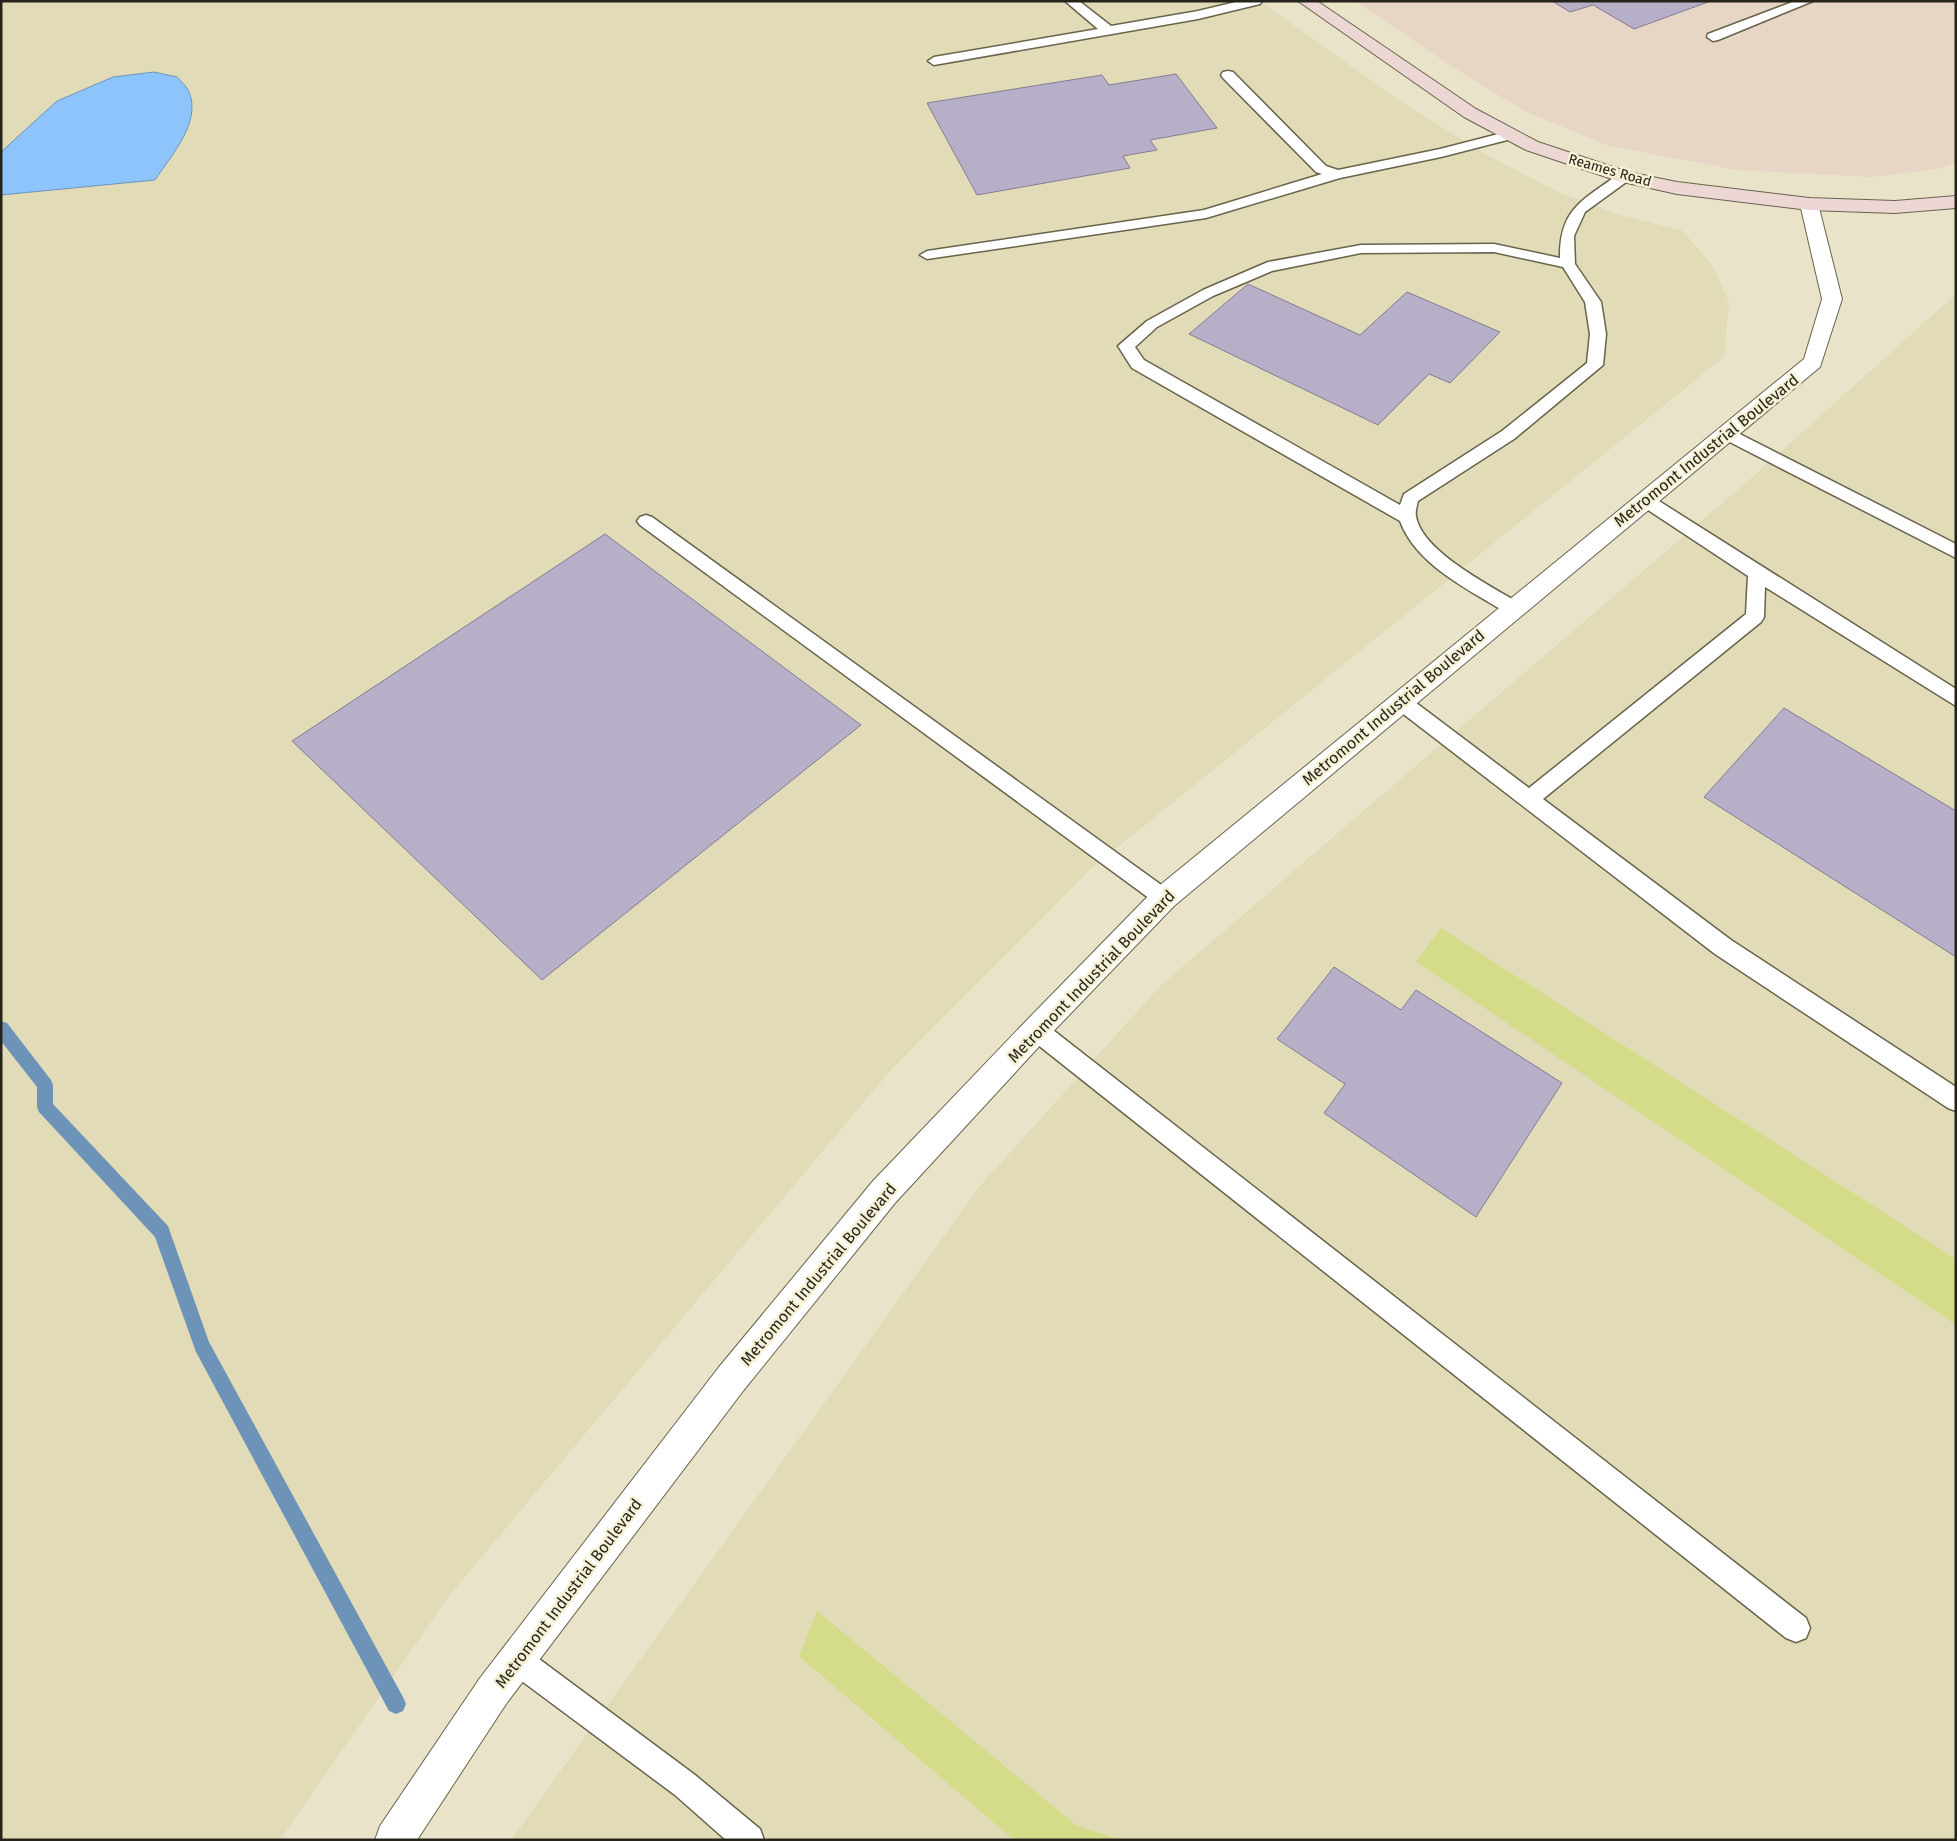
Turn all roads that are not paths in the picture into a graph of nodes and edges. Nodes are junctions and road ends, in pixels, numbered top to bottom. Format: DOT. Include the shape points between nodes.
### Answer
graph roads {
  1 [pos="1071,1"];
  2 [pos="1256,1"];
  3 [pos="1806,1"];
  4 [pos="1313,2"];
  5 [pos="1108,30"];
  6 [pos="1712,37"];
  7 [pos="934,61"];
  8 [pos="1228,75"];
  9 [pos="1510,135"];
  10 [pos="1337,174"];
  11 [pos="1624,177"];
  12 [pos="1956,202"];
  13 [pos="1809,204"];
  14 [pos="927,255"];
  15 [pos="1568,264"];
  16 [pos="1726,433"];
  17 [pos="1645,500"];
  18 [pos="1406,517"];
  19 [pos="646,521"];
  20 [pos="1956,552"];
  21 [pos="1757,573"];
  22 [pos="1513,608"];
  23 [pos="1956,699"];
  24 [pos="1400,701"];
  25 [pos="1529,799"];
  26 [pos="1164,898"];
  27 [pos="1036,1030"];
  28 [pos="1956,1100"];
  29 [pos="1796,1628"];
  30 [pos="517,1660"];
  31 [pos="394,1840"];
  32 [pos="749,1840"];
  1 -- 5 [label="lane"];
  2 -- 5 [label="lane" via="1198,15"];
  3 -- 6 [label="lane"];
  4 -- 9 [label="main road, Reames Road" via="1470,113"];
  5 -- 7 [label="lane"];
  8 -- 10 [label="lane" via="1321,169"];
  9 -- 10 [label="lane"];
  9 -- 11 [label="main road, Reames Road" via="1532,146"];
  10 -- 14 [label="lane" via="1206,214"];
  11 -- 13 [label="main road, Reames Road" via="1677,188"];
  11 -- 15 [label="lane" via="1580,210 1566,236"];
  12 -- 13 [label="main road, Reames Road" via="1895,207"];
  13 -- 16 [label="street, Metromont Industrial Boulevard" via="1832,299 1813,362"];
  15 -- 18 [label="lane" via="1594,302 1598,334 1595,365 1508,435 1410,498"];
  15 -- 18 [label="lane" via="1494,248 1361,249 1268,267 1208,292 1152,324 1126,346 1138,364"];
  16 -- 17 [label="street, Metromont Industrial Boulevard"];
  16 -- 20 [label="lane"];
  17 -- 21 [label="lane"];
  17 -- 22 [label="street, Metromont Industrial Boulevard"];
  18 -- 22 [label="lane" via="1417,538 1432,555"];
  19 -- 26 [label="lane"];
  21 -- 23 [label="lane"];
  21 -- 25 [label="lane" via="1755,617"];
  22 -- 24 [label="street, Metromont Industrial Boulevard"];
  24 -- 25 [label="lane"];
  24 -- 26 [label="street, Metromont Industrial Boulevard"];
  25 -- 28 [label="lane" via="1723,947"];
  26 -- 27 [label="street, Metromont Industrial Boulevard"];
  27 -- 29 [label="lane"];
  27 -- 30 [label="street, Metromont Industrial Boulevard" via="884,1192 731,1379"];
  30 -- 31 [label="street, Metromont Industrial Boulevard"];
  30 -- 32 [label="lane" via="685,1785"];
}
